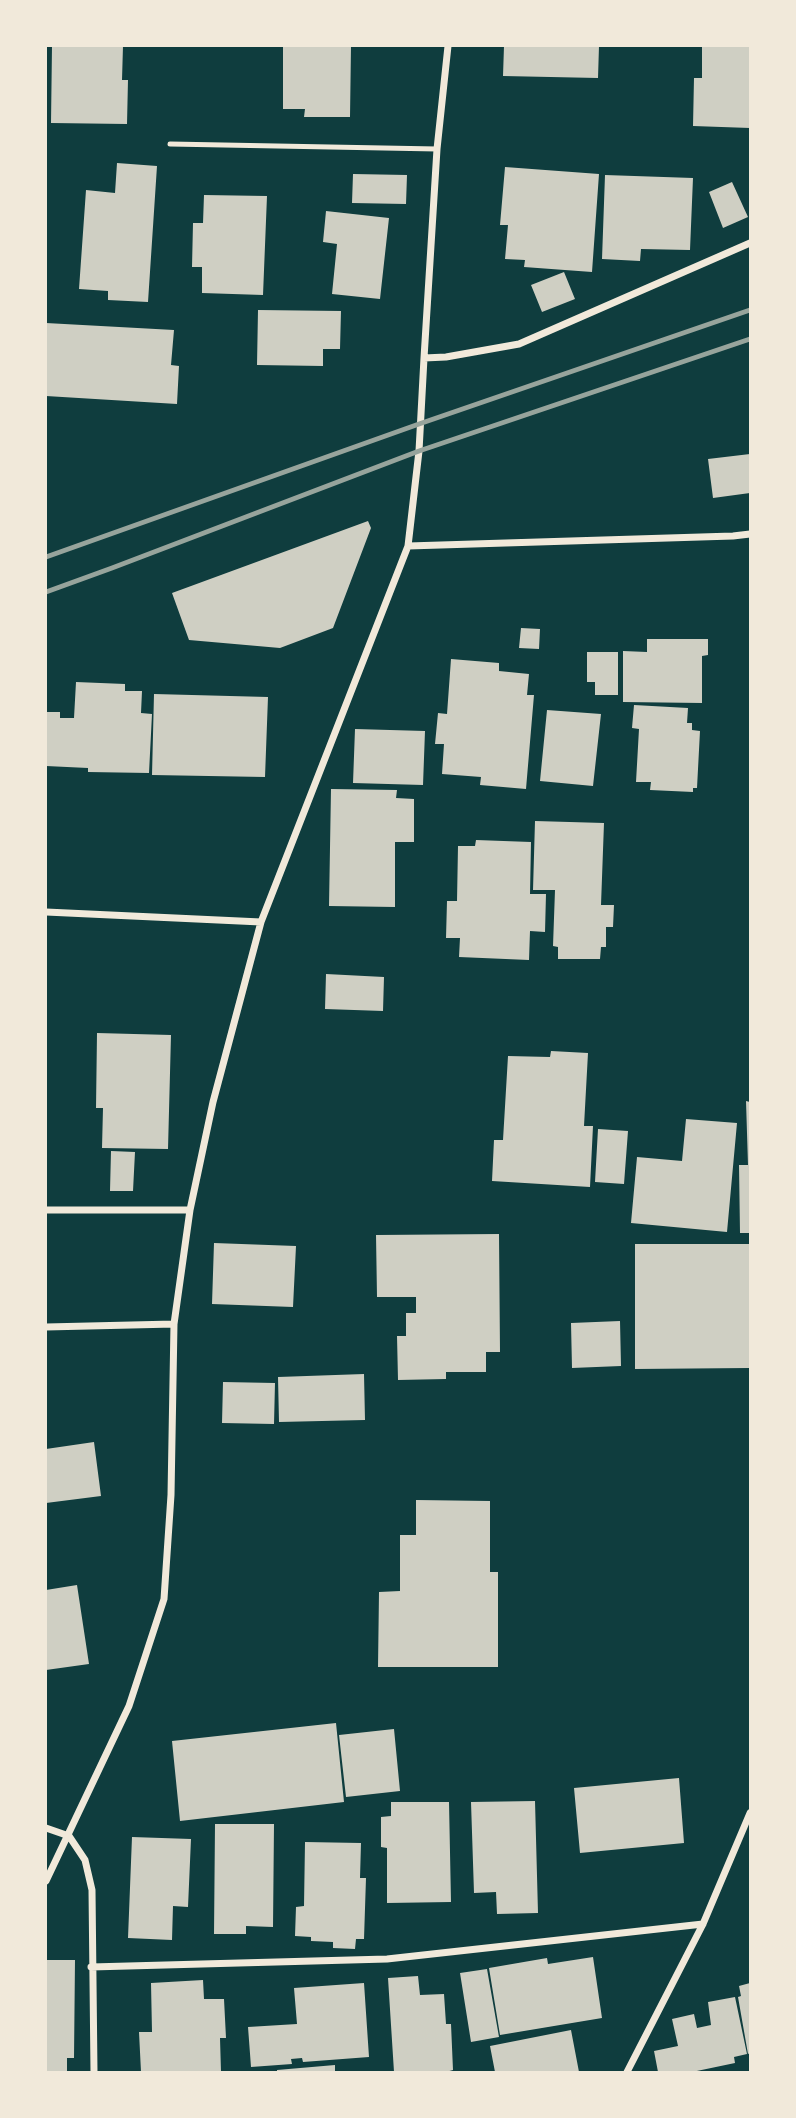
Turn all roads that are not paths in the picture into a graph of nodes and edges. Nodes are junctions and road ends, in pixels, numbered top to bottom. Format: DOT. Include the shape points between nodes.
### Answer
graph roads {
  1 [pos="448,46"];
  2 [pos="170,144"];
  3 [pos="437,149"];
  4 [pos="751,243"];
  5 [pos="424,358"];
  6 [pos="751,534"];
  7 [pos="408,546"];
  8 [pos="46,912"];
  9 [pos="261,922"];
  10 [pos="46,1210"];
  11 [pos="191,1210"];
  12 [pos="174,1324"];
  13 [pos="46,1327"];
  14 [pos="751,1813"];
  15 [pos="46,1828"];
  16 [pos="69,1836"];
  17 [pos="46,1881"];
  18 [pos="703,1924"];
  19 [pos="91,1967"];
  20 [pos="94,2073"];
  21 [pos="626,2073"];
  1 -- 3 [label="street"];
  2 -- 3 [label="lane"];
  3 -- 5 [label="street"];
  4 -- 5 [label="street" via="519,344"];
  5 -- 7 [label="street"];
  6 -- 7 [label="street"];
  7 -- 9 [label="street"];
  8 -- 9 [label="street"];
  9 -- 11 [label="street" via="213,1102"];
  10 -- 11 [label="street"];
  11 -- 12 [label="street"];
  12 -- 13 [label="street"];
  12 -- 16 [label="street" via="164,1600 130,1706"];
  14 -- 18 [label="street"];
  15 -- 16 [label="street"];
  16 -- 17 [label="street"];
  16 -- 19 [label="street" via="85,1860 92,1890"];
  18 -- 19 [label="street" via="387,1959"];
  18 -- 21 [label="street"];
  19 -- 20 [label="street"];
}
